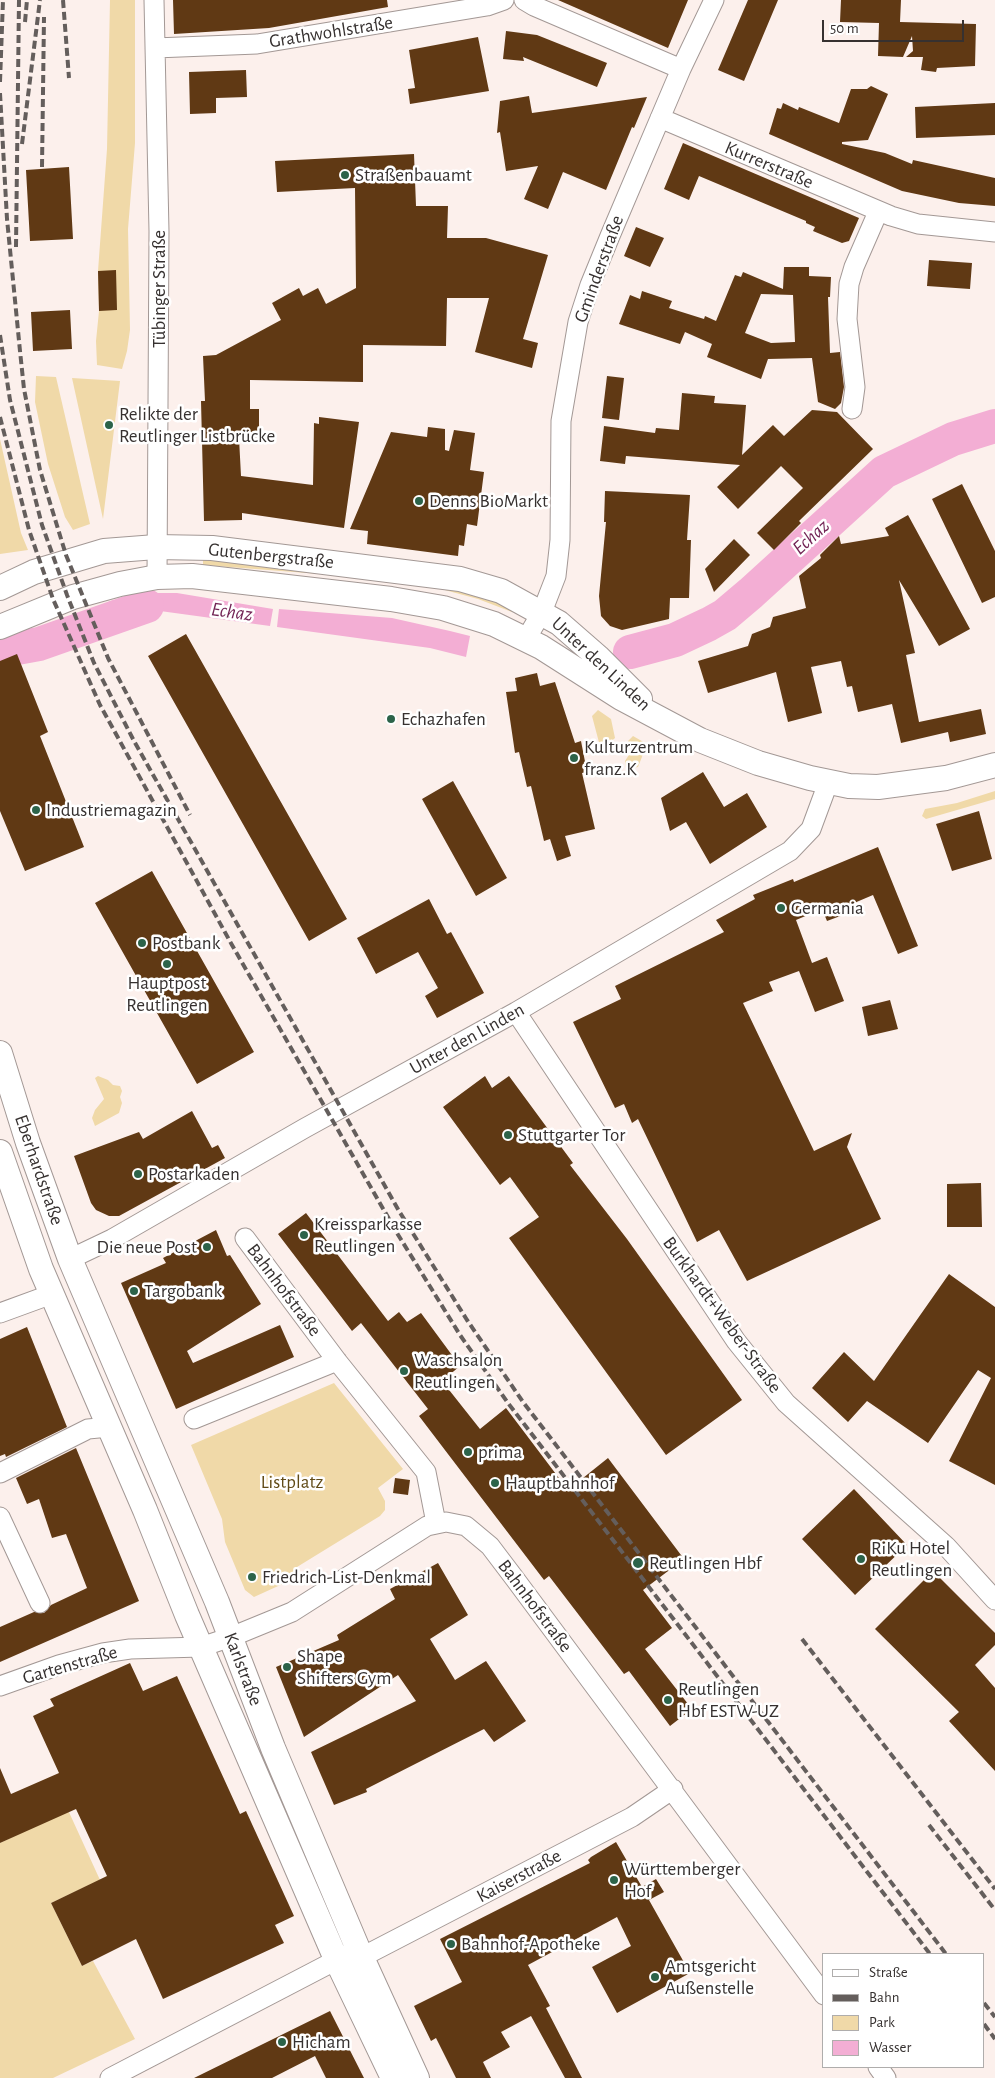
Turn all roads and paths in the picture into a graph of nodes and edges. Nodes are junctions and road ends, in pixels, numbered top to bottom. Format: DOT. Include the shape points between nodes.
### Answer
graph roads {
  1 [pos="154,0"];
  2 [pos="504,0"];
  3 [pos="524,0"];
  4 [pos="714,0"];
  5 [pos="155,48"];
  6 [pos="681,69"];
  7 [pos="660,118"];
  8 [pos="878,212"];
  9 [pos="995,232"];
  10 [pos="852,409"];
  11 [pos="156,547"];
  12 [pos="157,577"];
  13 [pos="0,588"];
  14 [pos="542,612"];
  15 [pos="0,627"];
  16 [pos="526,639"];
  17 [pos="659,718"];
  18 [pos="995,765"];
  19 [pos="828,783"];
  20 [pos="516,1012"];
  21 [pos="0,1053"];
  22 [pos="0,1152"];
  23 [pos="245,1238"];
  24 [pos="70,1259"];
  25 [pos="41,1269"];
  26 [pos="52,1294"];
  27 [pos="0,1313"];
  28 [pos="337,1361"];
  29 [pos="194,1419"];
  30 [pos="109,1427"];
  31 [pos="0,1473"];
  32 [pos="0,1516"];
  33 [pos="436,1523"];
  34 [pos="199,1560"];
  35 [pos="169,1572"];
  36 [pos="995,1600"];
  37 [pos="40,1603"];
  38 [pos="231,1637"];
  39 [pos="201,1647"];
  40 [pos="0,1686"];
  41 [pos="673,1790"];
  42 [pos="360,1953"];
  43 [pos="336,1959"];
  44 [pos="822,1993"];
  45 [pos="110,2078"];
  46 [pos="393,2078"];
  47 [pos="417,2078"];
  1 -- 5 [label="street, Tübinger Straße"];
  2 -- 5 [label="street, Grathwohlstraße" via="487,6 256,44"];
  3 -- 6 [label="street"];
  4 -- 6 [label="street, Gminderstraße"];
  5 -- 11 [label="street, Tübinger Straße" via="160,258"];
  6 -- 7 [label="street, Gminderstraße"];
  7 -- 8 [label="street, Kurrerstraße"];
  7 -- 14 [label="street, Gminderstraße" via="590,285 578,322 561,420 558,564 554,585"];
  8 -- 9 [label="street, Kurrerstraße" via="918,224"];
  8 -- 10 [label="street" via="854,267 848,292 847,319 855,387"];
  11 -- 12 [label="street, Tübinger Straße"];
  11 -- 13 [label="main road, Gutenbergstraße" via="104,551 34,572"];
  11 -- 14 [label="main road, Gutenbergstraße" via="212,548 460,579 502,591"];
  12 -- 15 [label="main road, Gutenbergstraße" via="73,597"];
  12 -- 16 [label="main road, Gutenbergstraße" via="201,577 400,600 443,608 494,624"];
  14 -- 16 [label="street, Gminderstraße"];
  14 -- 17 [label="main road, Unter den Linden" via="598,657"];
  16 -- 17 [label="main road, Unter den Linden"];
  17 -- 19 [label="main road, Unter den Linden" via="733,754"];
  18 -- 19 [label="main road, Unter den Linden" via="912,784 878,787"];
  19 -- 20 [label="street, Unter den Linden" via="812,829 790,851"];
  20 -- 24 [label="street, Unter den Linden" via="112,1239"];
  20 -- 36 [label="street, Burkhardt+Weber-Straße" via="736,1341 774,1389 795,1412 946,1546"];
  21 -- 24 [label="main road, Eberhardstraße"];
  22 -- 25 [label="main road, Eberhardstraße"];
  23 -- 28 [label="street, Bahnhofstraße"];
  24 -- 34 [label="main road, Karlstraße"];
  25 -- 26 [label="main road, Karlstraße"];
  26 -- 27 [label="street"];
  26 -- 30 [label="main road, Karlstraße"];
  28 -- 29 [label="street"];
  28 -- 33 [label="street, Bahnhofstraße" via="426,1472"];
  30 -- 31 [label="street" via="88,1429"];
  30 -- 35 [label="main road, Karlstraße"];
  32 -- 37 [label="street"];
  33 -- 38 [label="street" via="418,1531 292,1612"];
  33 -- 41 [label="street, Bahnhofstraße" via="466,1526 490,1546"];
  34 -- 35 [label="main road"];
  34 -- 38 [label="main road, Karlstraße"];
  35 -- 39 [label="main road, Karlstraße"];
  38 -- 39 [label="street"];
  38 -- 42 [label="main road, Karlstraße" via="273,1748"];
  39 -- 40 [label="street, Gartenstraße" via="103,1653"];
  39 -- 43 [label="main road, Karlstraße"];
  41 -- 42 [label="street, Kaiserstraße" via="632,1817 464,1905"];
  41 -- 44 [label="street, Bahnhofstraße"];
  42 -- 43 [label="street, Kaiserstraße"];
  42 -- 47 [label="main road, Karlstraße"];
  43 -- 45 [label="street, Kaiserstraße"];
  43 -- 46 [label="main road, Karlstraße"];
}
